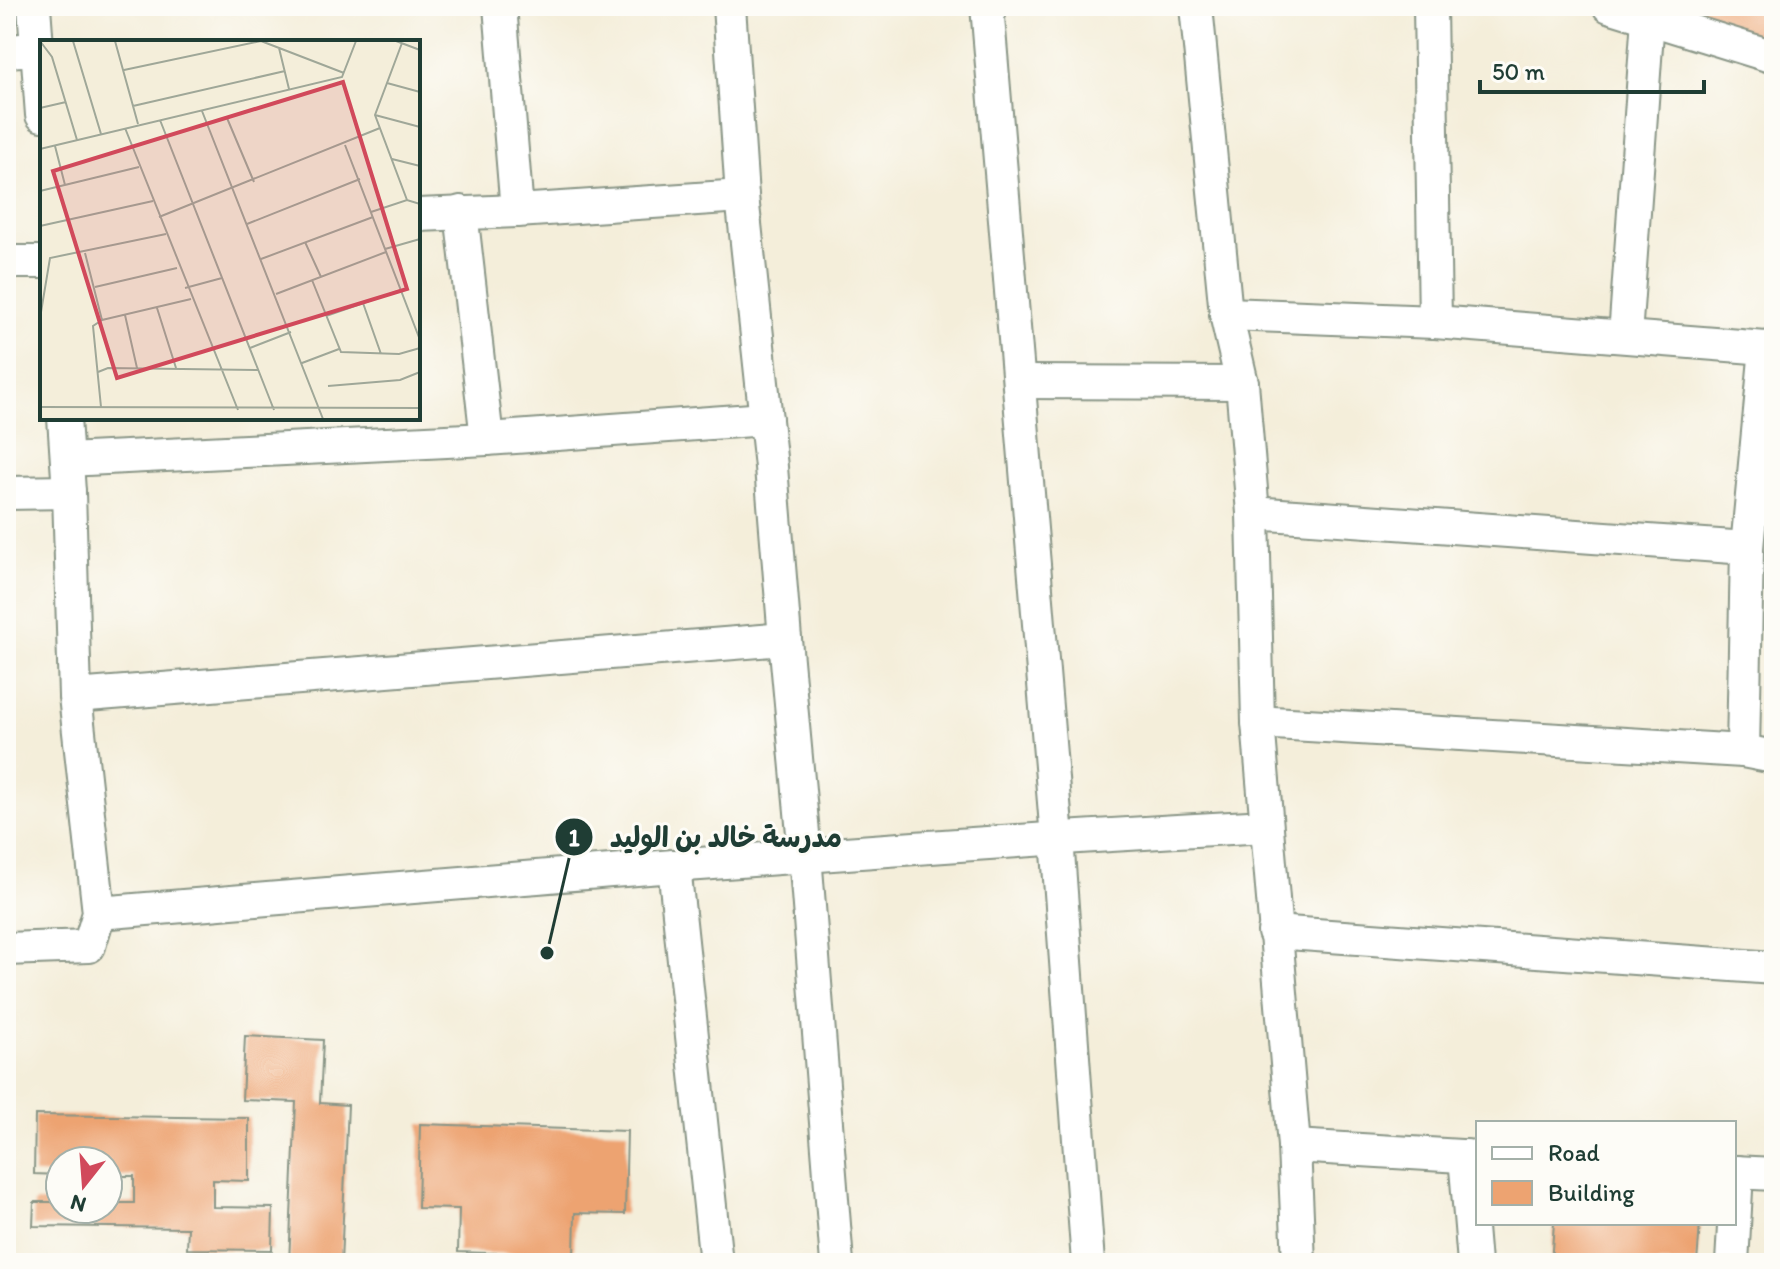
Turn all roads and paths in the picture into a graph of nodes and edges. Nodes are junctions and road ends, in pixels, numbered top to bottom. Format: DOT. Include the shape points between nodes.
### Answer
graph roads {
  1 [pos="43,6"];
  2 [pos="500,6"];
  3 [pos="729,6"];
  4 [pos="987,6"];
  5 [pos="1196,6"];
  6 [pos="1430,6"];
  7 [pos="1609,6"];
  8 [pos="1648,18"];
  9 [pos="22,50"];
  10 [pos="1774,57"];
  11 [pos="40,108"];
  12 [pos="742,196"];
  13 [pos="517,211"];
  14 [pos="461,212"];
  15 [pos="420,215"];
  16 [pos="6,262"];
  17 [pos="40,262"];
  18 [pos="1226,314"];
  19 [pos="1435,322"];
  20 [pos="1625,336"];
  21 [pos="1770,347"];
  22 [pos="1019,382"];
  23 [pos="1242,383"];
  24 [pos="766,419"];
  25 [pos="64,420"];
  26 [pos="487,439"];
  27 [pos="67,460"];
  28 [pos="69,492"];
  29 [pos="6,493"];
  30 [pos="1253,513"];
  31 [pos="1747,548"];
  32 [pos="1760,628"];
  33 [pos="785,639"];
  34 [pos="75,696"];
  35 [pos="1258,722"];
  36 [pos="1758,754"];
  37 [pos="1266,826"];
  38 [pos="1057,838"];
  39 [pos="805,855"];
  40 [pos="674,866"];
  41 [pos="99,913"];
  42 [pos="1274,932"];
  43 [pos="6,949"];
  44 [pos="1774,968"];
  45 [pos="1294,1146"];
  46 [pos="1472,1157"];
  47 [pos="1736,1172"];
  48 [pos="1774,1174"];
  49 [pos="1734,1225"];
  50 [pos="716,1263"];
  51 [pos="837,1263"];
  52 [pos="1088,1263"];
  53 [pos="1299,1263"];
  54 [pos="1474,1263"];
  55 [pos="1732,1263"];
  1 -- 9 [label="street"];
  2 -- 13 [label="street"];
  3 -- 12 [label="street"];
  4 -- 22 [label="street"];
  5 -- 18 [label="street"];
  6 -- 19 [label="street"];
  7 -- 8 [label="street"];
  8 -- 10 [label="street"];
  8 -- 20 [label="street"];
  9 -- 11 [label="street"];
  12 -- 13 [label="street"];
  12 -- 24 [label="street"];
  13 -- 14 [label="street"];
  14 -- 15 [label="street"];
  14 -- 26 [label="street"];
  16 -- 17 [label="street"];
  18 -- 19 [label="street"];
  18 -- 23 [label="street"];
  19 -- 20 [label="street"];
  20 -- 21 [label="street"];
  21 -- 31 [label="street"];
  22 -- 23 [label="street"];
  22 -- 38 [label="street"];
  23 -- 30 [label="street"];
  24 -- 26 [label="street"];
  24 -- 33 [label="street"];
  25 -- 27 [label="street"];
  26 -- 27 [label="street"];
  27 -- 28 [label="street"];
  28 -- 29 [label="street"];
  28 -- 34 [label="street"];
  30 -- 31 [label="street"];
  30 -- 35 [label="street"];
  31 -- 32 [label="street"];
  32 -- 36 [label="street"];
  33 -- 34 [label="street"];
  33 -- 39 [label="street"];
  34 -- 41 [label="street"];
  35 -- 36 [label="street"];
  35 -- 37 [label="street"];
  37 -- 38 [label="street"];
  37 -- 42 [label="street"];
  38 -- 39 [label="street"];
  38 -- 52 [label="street"];
  39 -- 40 [label="street"];
  39 -- 51 [label="street"];
  40 -- 41 [label="street"];
  40 -- 50 [label="street"];
  41 -- 43 [label="street" via="89,946"];
  42 -- 44 [label="street"];
  42 -- 45 [label="street"];
  45 -- 46 [label="street"];
  45 -- 53 [label="street"];
  46 -- 54 [label="street"];
  47 -- 48 [label="street"];
  49 -- 55 [label="street"];
}
